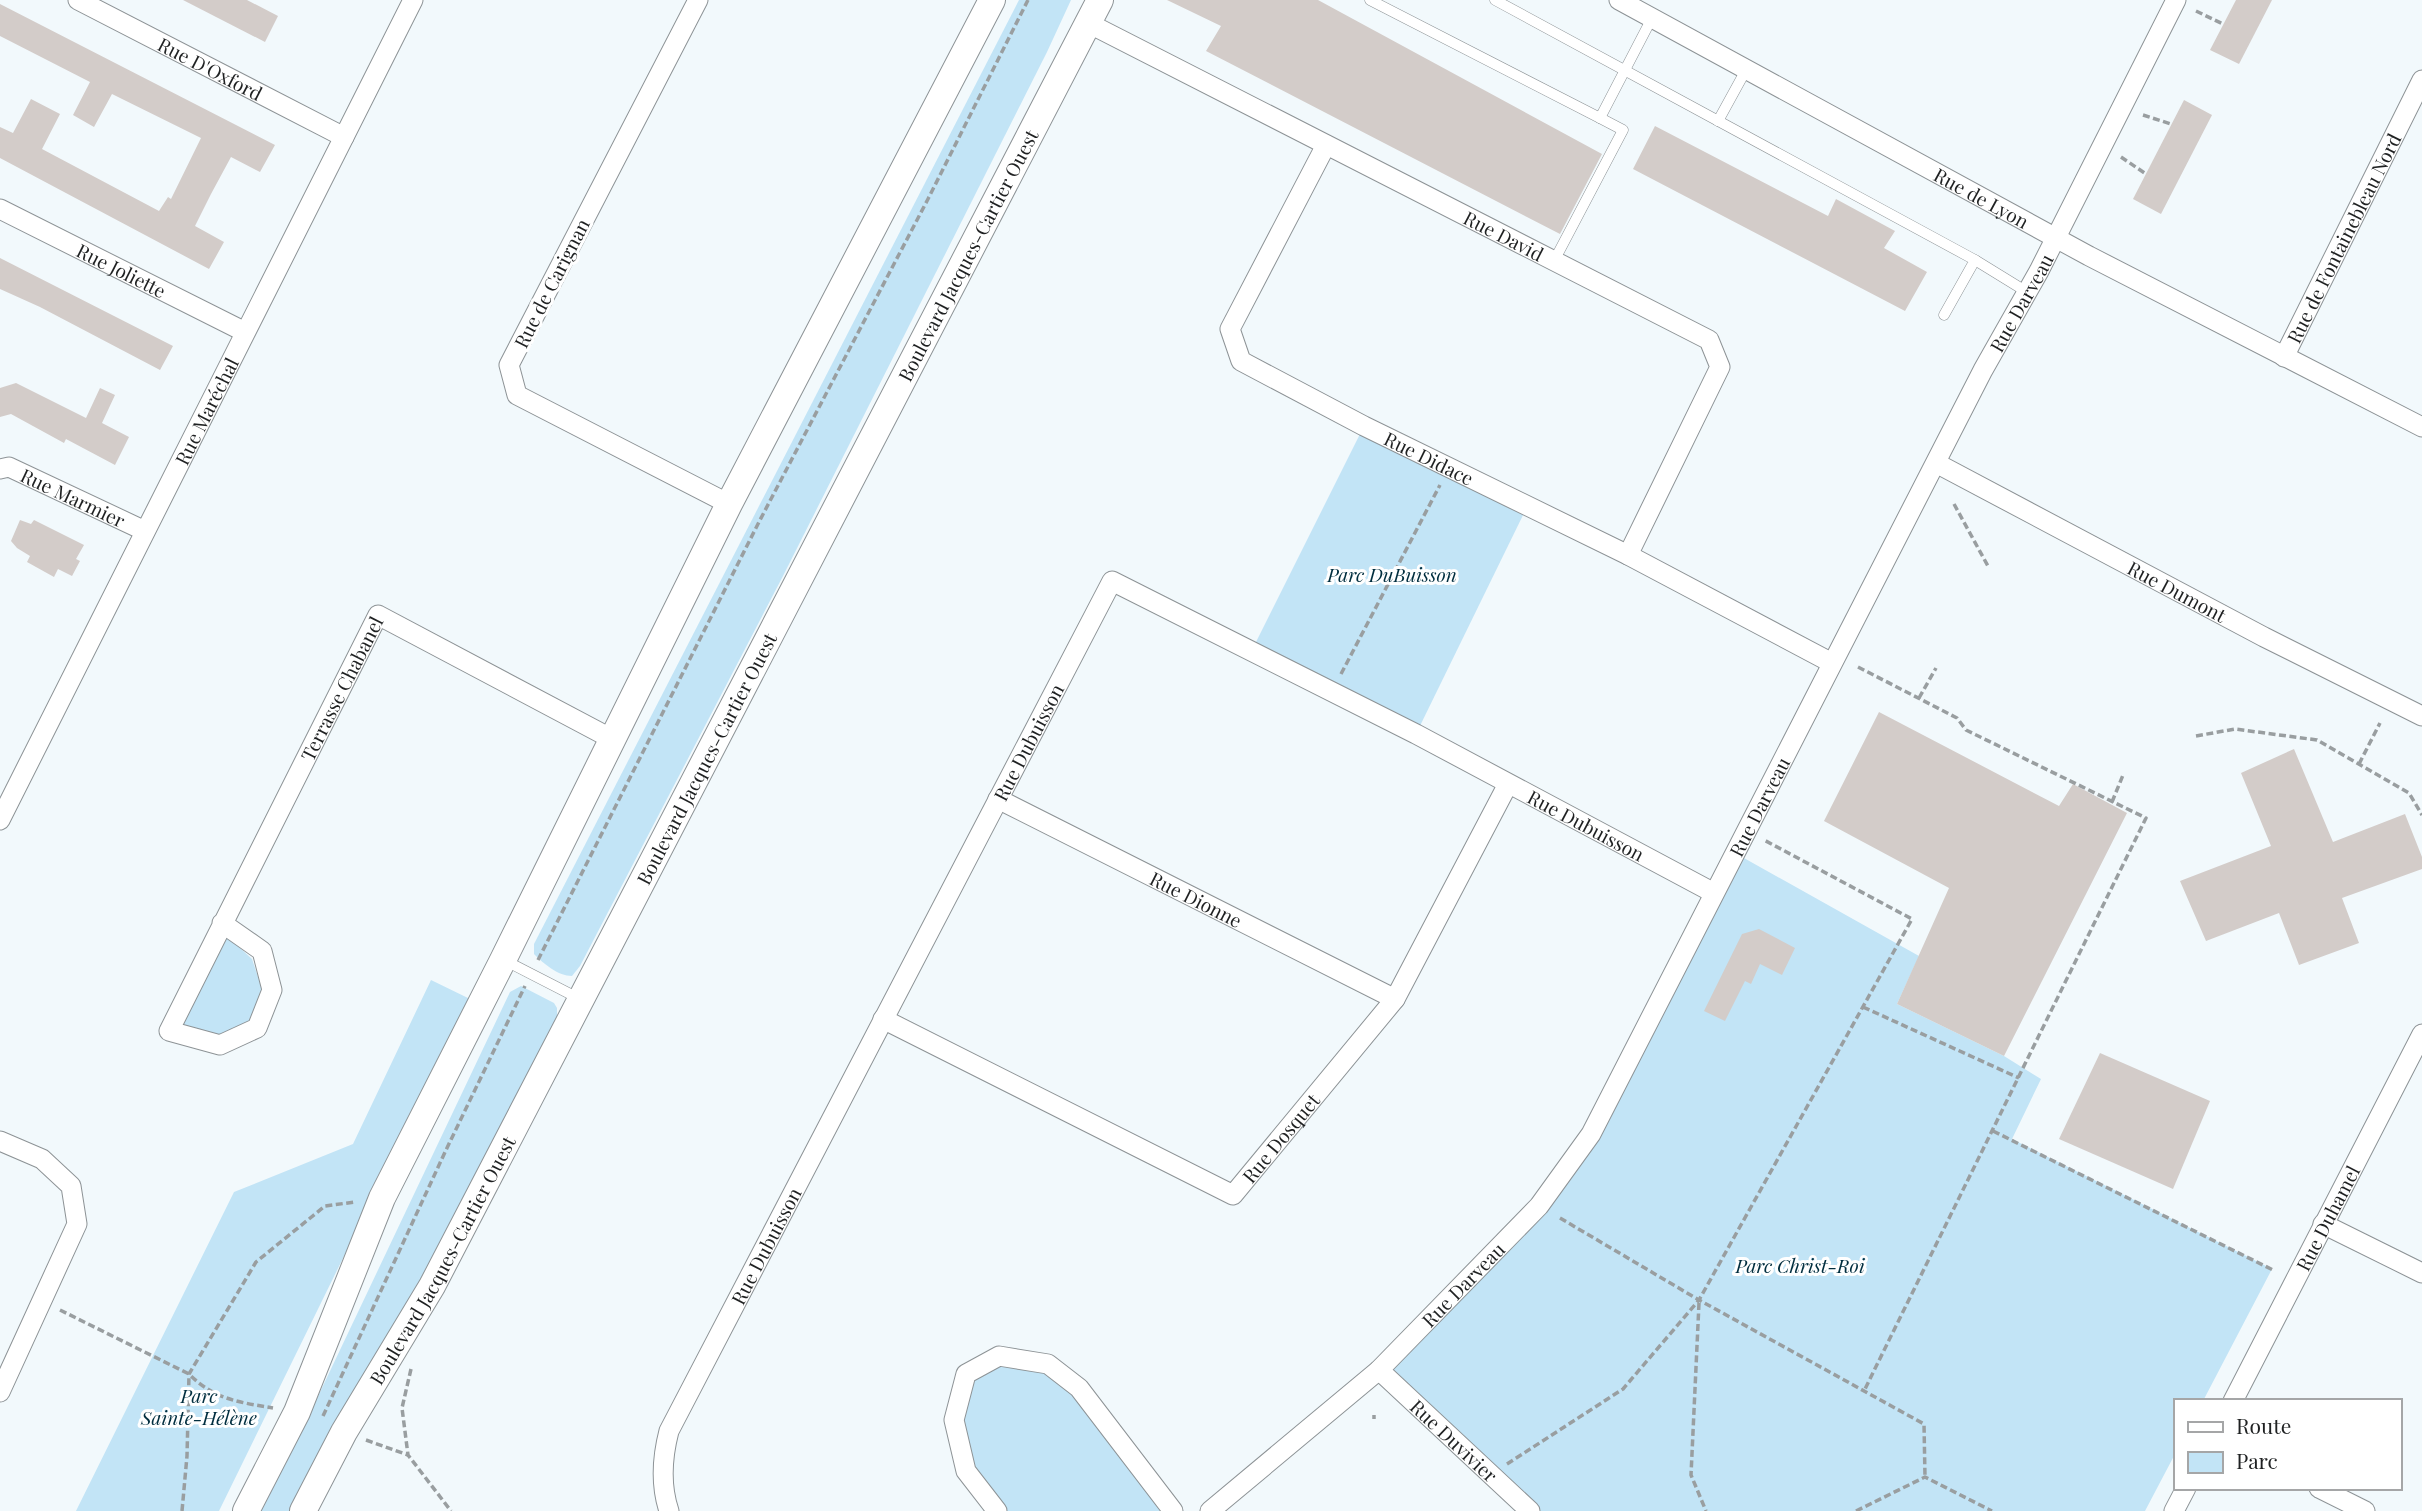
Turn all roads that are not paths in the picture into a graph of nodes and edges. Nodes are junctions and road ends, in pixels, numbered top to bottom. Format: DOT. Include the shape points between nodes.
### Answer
graph roads {
  1 [pos="78,0"];
  2 [pos="413,0"];
  3 [pos="698,0"];
  4 [pos="992,0"];
  5 [pos="1370,0"];
  6 [pos="1494,0"];
  7 [pos="1619,0"];
  8 [pos="2176,0"];
  9 [pos="1094,12"];
  10 [pos="1652,18"];
  11 [pos="1746,69"];
  12 [pos="1624,71"];
  13 [pos="2421,86"];
  14 [pos="1600,118"];
  15 [pos="1718,121"];
  16 [pos="344,137"];
  17 [pos="1326,145"];
  18 [pos="0,209"];
  19 [pos="2056,237"];
  20 [pos="1975,260"];
  21 [pos="1554,261"];
  22 [pos="2027,292"];
  23 [pos="1944,314"];
  24 [pos="245,332"];
  25 [pos="2284,357"];
  26 [pos="2422,427"];
  27 [pos="1936,463"];
  28 [pos="0,469"];
  29 [pos="729,504"];
  30 [pos="145,531"];
  31 [pos="1628,555"];
  32 [pos="1832,663"];
  33 [pos="2422,716"];
  34 [pos="612,739"];
  35 [pos="1508,784"];
  36 [pos="998,799"];
  37 [pos="0,820"];
  38 [pos="1714,892"];
  39 [pos="222,923"];
  40 [pos="503,960"];
  41 [pos="1395,999"];
  42 [pos="582,1000"];
  43 [pos="883,1018"];
  44 [pos="2422,1034"];
  45 [pos="0,1141"];
  46 [pos="2323,1224"];
  47 [pos="2422,1273"];
  48 [pos="1380,1370"];
  49 [pos="0,1392"];
  50 [pos="2234,1399"];
  51 [pos="2185,1490"];
  52 [pos="2323,1490"];
  53 [pos="246,1511"];
  54 [pos="303,1511"];
  55 [pos="669,1511"];
  56 [pos="997,1511"];
  57 [pos="1173,1511"];
  58 [pos="1210,1511"];
  59 [pos="1530,1511"];
  60 [pos="2174,1511"];
  61 [pos="2365,1511"];
  1 -- 16 [label="street, Rue D'Oxford"];
  2 -- 16 [label="street, Rue Maréchal"];
  3 -- 29 [label="street, Rue de Carignan" via="509,365 517,395"];
  4 -- 29 [label="main road"];
  5 -- 14 [label="lane"];
  6 -- 12 [label="lane"];
  7 -- 10 [label="street, Rue de Lyon"];
  8 -- 19 [label="street, Rue Darveau"];
  9 -- 17 [label="street, Rue David"];
  9 -- 42 [label="main road, Boulevard Jacques-Cartier Ouest"];
  10 -- 11 [label="street, Rue de Lyon"];
  10 -- 12 [label="lane"];
  11 -- 15 [label="lane"];
  11 -- 19 [label="street, Rue de Lyon"];
  12 -- 14 [label="lane"];
  12 -- 15 [label="lane"];
  13 -- 25 [label="street, Rue de Fontainebleau Nord"];
  14 -- 21 [label="lane" via="1623,130"];
  15 -- 20 [label="lane"];
  16 -- 24 [label="street, Rue Maréchal"];
  17 -- 21 [label="street, Rue David"];
  17 -- 31 [label="street, Rue Didace" via="1230,329 1241,361"];
  18 -- 24 [label="street, Rue Joliette"];
  19 -- 22 [label="street, Rue Darveau"];
  19 -- 25 [label="street, Rue de Lyon"];
  20 -- 22 [label="lane"];
  20 -- 23 [label="lane"];
  21 -- 31 [label="street, Rue David" via="1709,340 1720,367"];
  22 -- 27 [label="street, Rue Darveau"];
  24 -- 30 [label="street, Rue Maréchal"];
  25 -- 26 [label="street, Rue de Lyon"];
  27 -- 32 [label="street, Rue Darveau"];
  27 -- 33 [label="street, Rue Dumont"];
  28 -- 30 [label="street, Rue Marmier" via="9,467"];
  29 -- 34 [label="main road"];
  30 -- 37 [label="street, Rue Maréchal"];
  31 -- 32 [label="street, Rue Didace"];
  32 -- 38 [label="street, Rue Darveau"];
  34 -- 39 [label="street, Terrasse Chabanel" via="378,615"];
  34 -- 40 [label="main road"];
  35 -- 36 [label="street, Rue Dubuisson" via="1112,581"];
  35 -- 38 [label="street, Rue Dubuisson"];
  35 -- 41 [label="street, Rue Dosquet"];
  36 -- 41 [label="street, Rue Dionne"];
  36 -- 43 [label="street, Rue Dubuisson"];
  38 -- 48 [label="street, Rue Darveau" via="1591,1134 1539,1206"];
  39 -- 39 [label="street, Terrasse Chabanel" via="169,1031 220,1045 257,1028 272,990 262,951"];
  40 -- 42 [label="lane"];
  40 -- 53 [label="main road" via="382,1198 296,1412"];
  41 -- 43 [label="street, Rue Dosquet" via="1233,1195"];
  42 -- 54 [label="main road, Boulevard Jacques-Cartier Ouest" via="432,1286 344,1432"];
  43 -- 55 [label="street, Rue Dubuisson" via="669,1431 662,1476"];
  44 -- 46 [label="street, Rue Duhamel"];
  45 -- 49 [label="street" via="42,1159 71,1186 77,1224"];
  46 -- 47 [label="street"];
  46 -- 50 [label="street, Rue Duhamel"];
  48 -- 58 [label="street, Rue Darveau"];
  48 -- 59 [label="street, Rue Duvivier"];
  51 -- 60 [label="street"];
  52 -- 61 [label="street"];
  56 -- 57 [label="street" via="965,1471 954,1420 965,1374 999,1356 1048,1364 1079,1388"];
}
